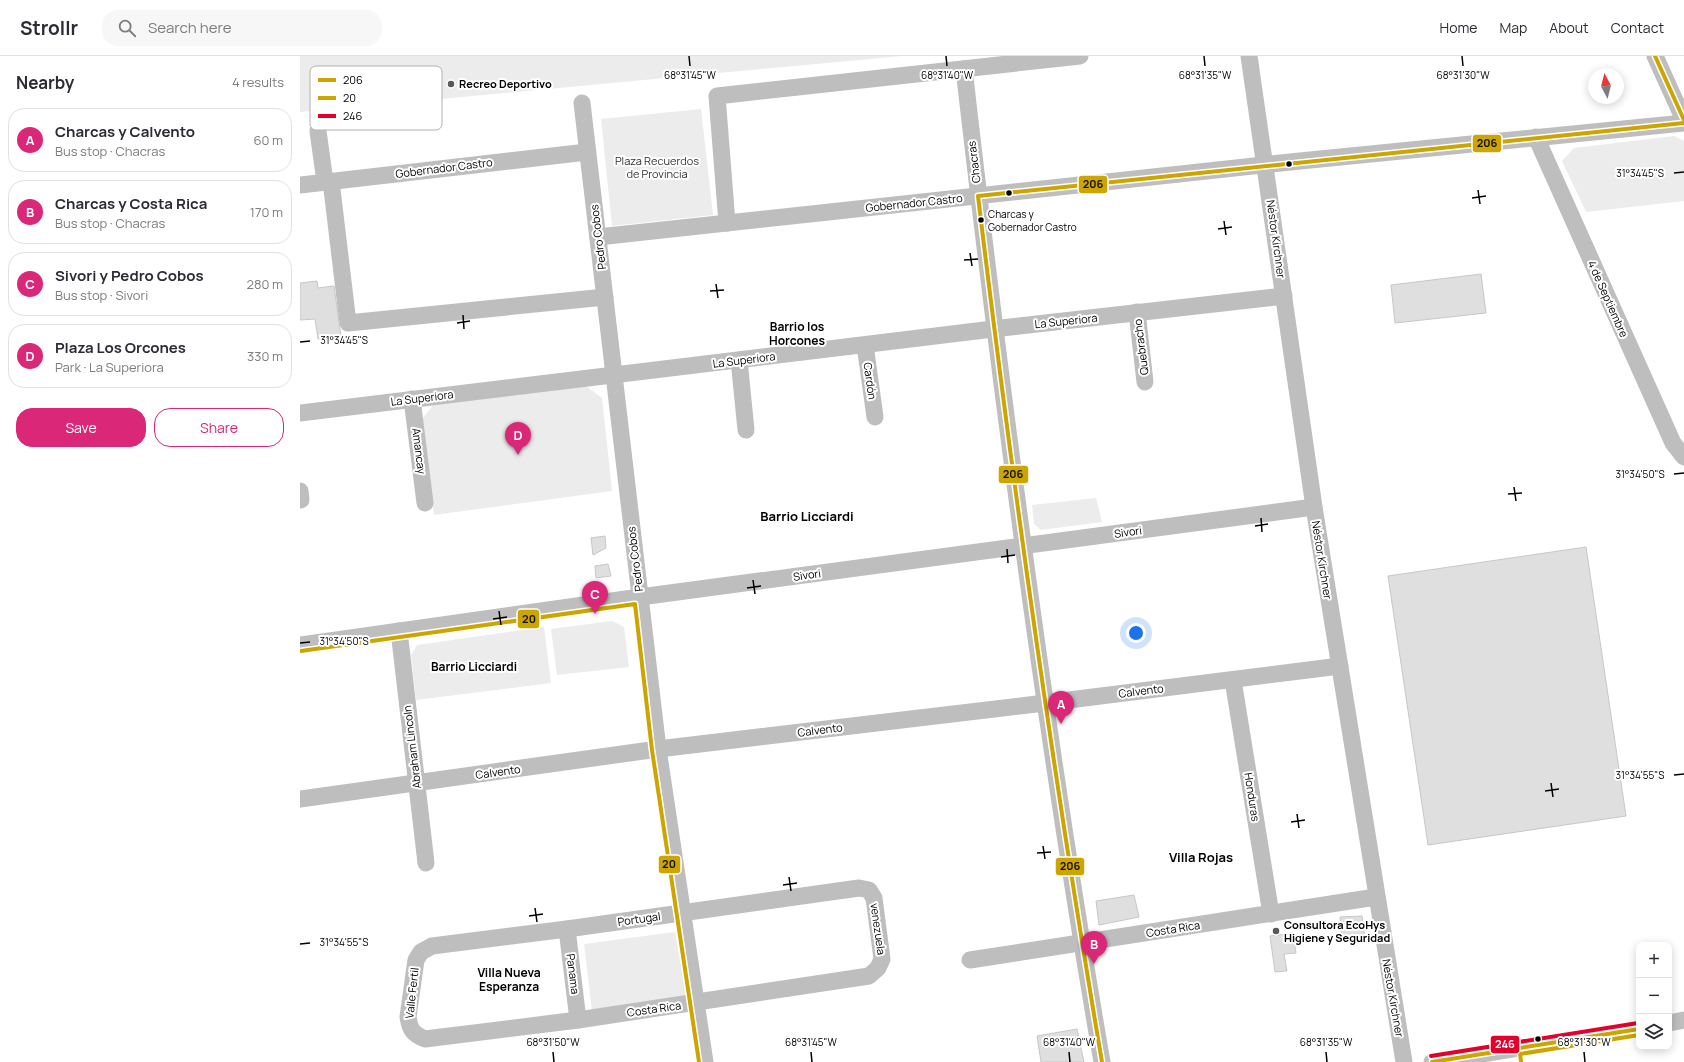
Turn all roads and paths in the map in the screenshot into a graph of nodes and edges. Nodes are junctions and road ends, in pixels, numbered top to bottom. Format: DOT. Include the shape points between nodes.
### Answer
graph roads {
  1 [pos="1080,56"];
  2 [pos="1249,56"];
  3 [pos="1655,56"];
  4 [pos="964,69"];
  5 [pos="582,103"];
  6 [pos="1684,120"];
  7 [pos="1684,123"];
  8 [pos="318,131"];
  9 [pos="1536,137"];
  10 [pos="587,152"];
  11 [pos="1265,165"];
  12 [pos="328,182"];
  13 [pos="300,185"];
  14 [pos="978,196"];
  15 [pos="727,223"];
  16 [pos="598,237"];
  17 [pos="1284,296"];
  18 [pos="605,297"];
  19 [pos="1137,312"];
  20 [pos="993,329"];
  21 [pos="866,345"];
  22 [pos="739,360"];
  23 [pos="614,375"];
  24 [pos="1145,382"];
  25 [pos="412,399"];
  26 [pos="300,413"];
  27 [pos="875,417"];
  28 [pos="746,430"];
  29 [pos="1684,457"];
  30 [pos="425,503"];
  31 [pos="1314,507"];
  32 [pos="1022,546"];
  33 [pos="640,597"];
  34 [pos="399,631"];
  35 [pos="300,645"];
  36 [pos="1340,666"];
  37 [pos="1233,680"];
  38 [pos="1045,703"];
  39 [pos="658,749"];
  40 [pos="417,784"];
  41 [pos="300,799"];
  42 [pos="426,863"];
  43 [pos="869,890"];
  44 [pos="1376,898"];
  45 [pos="683,913"];
  46 [pos="1271,914"];
  47 [pos="567,929"];
  48 [pos="1081,944"];
  49 [pos="432,946"];
  50 [pos="970,960"];
  51 [pos="878,968"];
  52 [pos="695,1002"];
  53 [pos="578,1020"];
  54 [pos="1684,1020"];
  55 [pos="1672,1022"];
  56 [pos="1636,1030"];
  57 [pos="425,1039"];
  58 [pos="1514,1056"];
  59 [pos="705,1062"];
  60 [pos="1102,1062"];
  61 [pos="1404,1062"];
  62 [pos="1432,1062"];
  1 -- 4 [label="street"];
  2 -- 11 [label="street, Néstor Kirchner"];
  3 -- 6 [label="street"];
  4 -- 14 [label="street, Chacras"];
  4 -- 15 [label="street" via="717,96"];
  5 -- 10 [label="street, Pedro Cobos"];
  7 -- 9 [label="street, Gobernador Castro"];
  8 -- 12 [label="street"];
  9 -- 11 [label="street, Gobernador Castro"];
  9 -- 29 [label="street, 4 de Septiembre" via="1673,443"];
  10 -- 12 [label="street, Gobernador Castro"];
  10 -- 16 [label="street, Pedro Cobos"];
  11 -- 14 [label="street, Gobernador Castro"];
  11 -- 17 [label="street, Néstor Kirchner"];
  12 -- 13 [label="street, Gobernador Castro"];
  12 -- 18 [label="street" via="348,323"];
  14 -- 15 [label="street, Gobernador Castro"];
  14 -- 20 [label="street, Chacras"];
  15 -- 16 [label="street, Gobernador Castro"];
  16 -- 18 [label="street, Pedro Cobos"];
  17 -- 19 [label="street, La Superiora"];
  17 -- 31 [label="street, Néstor Kirchner"];
  18 -- 23 [label="street, Pedro Cobos"];
  19 -- 20 [label="street, La Superiora"];
  19 -- 24 [label="street, Quebracho"];
  20 -- 21 [label="street, La Superiora"];
  20 -- 32 [label="street, Chacras"];
  21 -- 22 [label="street, La Superiora"];
  21 -- 27 [label="street, Cardón"];
  22 -- 23 [label="street, La Superiora"];
  22 -- 28 [label="street"];
  23 -- 25 [label="street, La Superiora"];
  23 -- 33 [label="street, Pedro Cobos"];
  25 -- 26 [label="street, La Superiora"];
  25 -- 30 [label="street, Amancay"];
  31 -- 32 [label="street, Sivori"];
  31 -- 36 [label="street, Néstor Kirchner"];
  32 -- 33 [label="street, Sivori"];
  32 -- 38 [label="street, Chacras"];
  33 -- 34 [label="street, Sivori"];
  33 -- 39 [label="street, Pedro Cobos"];
  34 -- 35 [label="street, Sivori"];
  34 -- 40 [label="street, Abraham Lincoln"];
  36 -- 37 [label="street, Calvento"];
  36 -- 44 [label="street, Néstor Kirchner"];
  37 -- 38 [label="street, Calvento"];
  37 -- 46 [label="street, Honduras"];
  38 -- 39 [label="street, Calvento"];
  38 -- 48 [label="street, Chacras"];
  39 -- 40 [label="street, Calvento"];
  39 -- 45 [label="street, Pedro Cobos"];
  40 -- 41 [label="street, Calvento"];
  40 -- 42 [label="street, Abraham Lincoln"];
  43 -- 45 [label="street, Portugal" via="859,888"];
  43 -- 51 [label="street, venezuela" via="874,898 882,959"];
  44 -- 46 [label="street, Costa Rica"];
  44 -- 61 [label="street, Néstor Kirchner"];
  45 -- 47 [label="street, Portugal"];
  45 -- 52 [label="street, Pedro Cobos"];
  46 -- 48 [label="street, Costa Rica"];
  47 -- 49 [label="street, Portugal"];
  47 -- 53 [label="street, Panama"];
  48 -- 50 [label="street, Costa Rica"];
  48 -- 60 [label="street, Chacras"];
  49 -- 57 [label="street, Valle Fertil" via="421,952 416,960 408,1017 414,1035"];
  51 -- 52 [label="street, Costa Rica" via="870,976"];
  52 -- 53 [label="street, Costa Rica"];
  52 -- 59 [label="street, Pedro Cobos"];
  53 -- 57 [label="street, Costa Rica"];
  54 -- 55 [label="street"];
  56 -- 58 [label="street"];
  58 -- 62 [label="street"];
}
